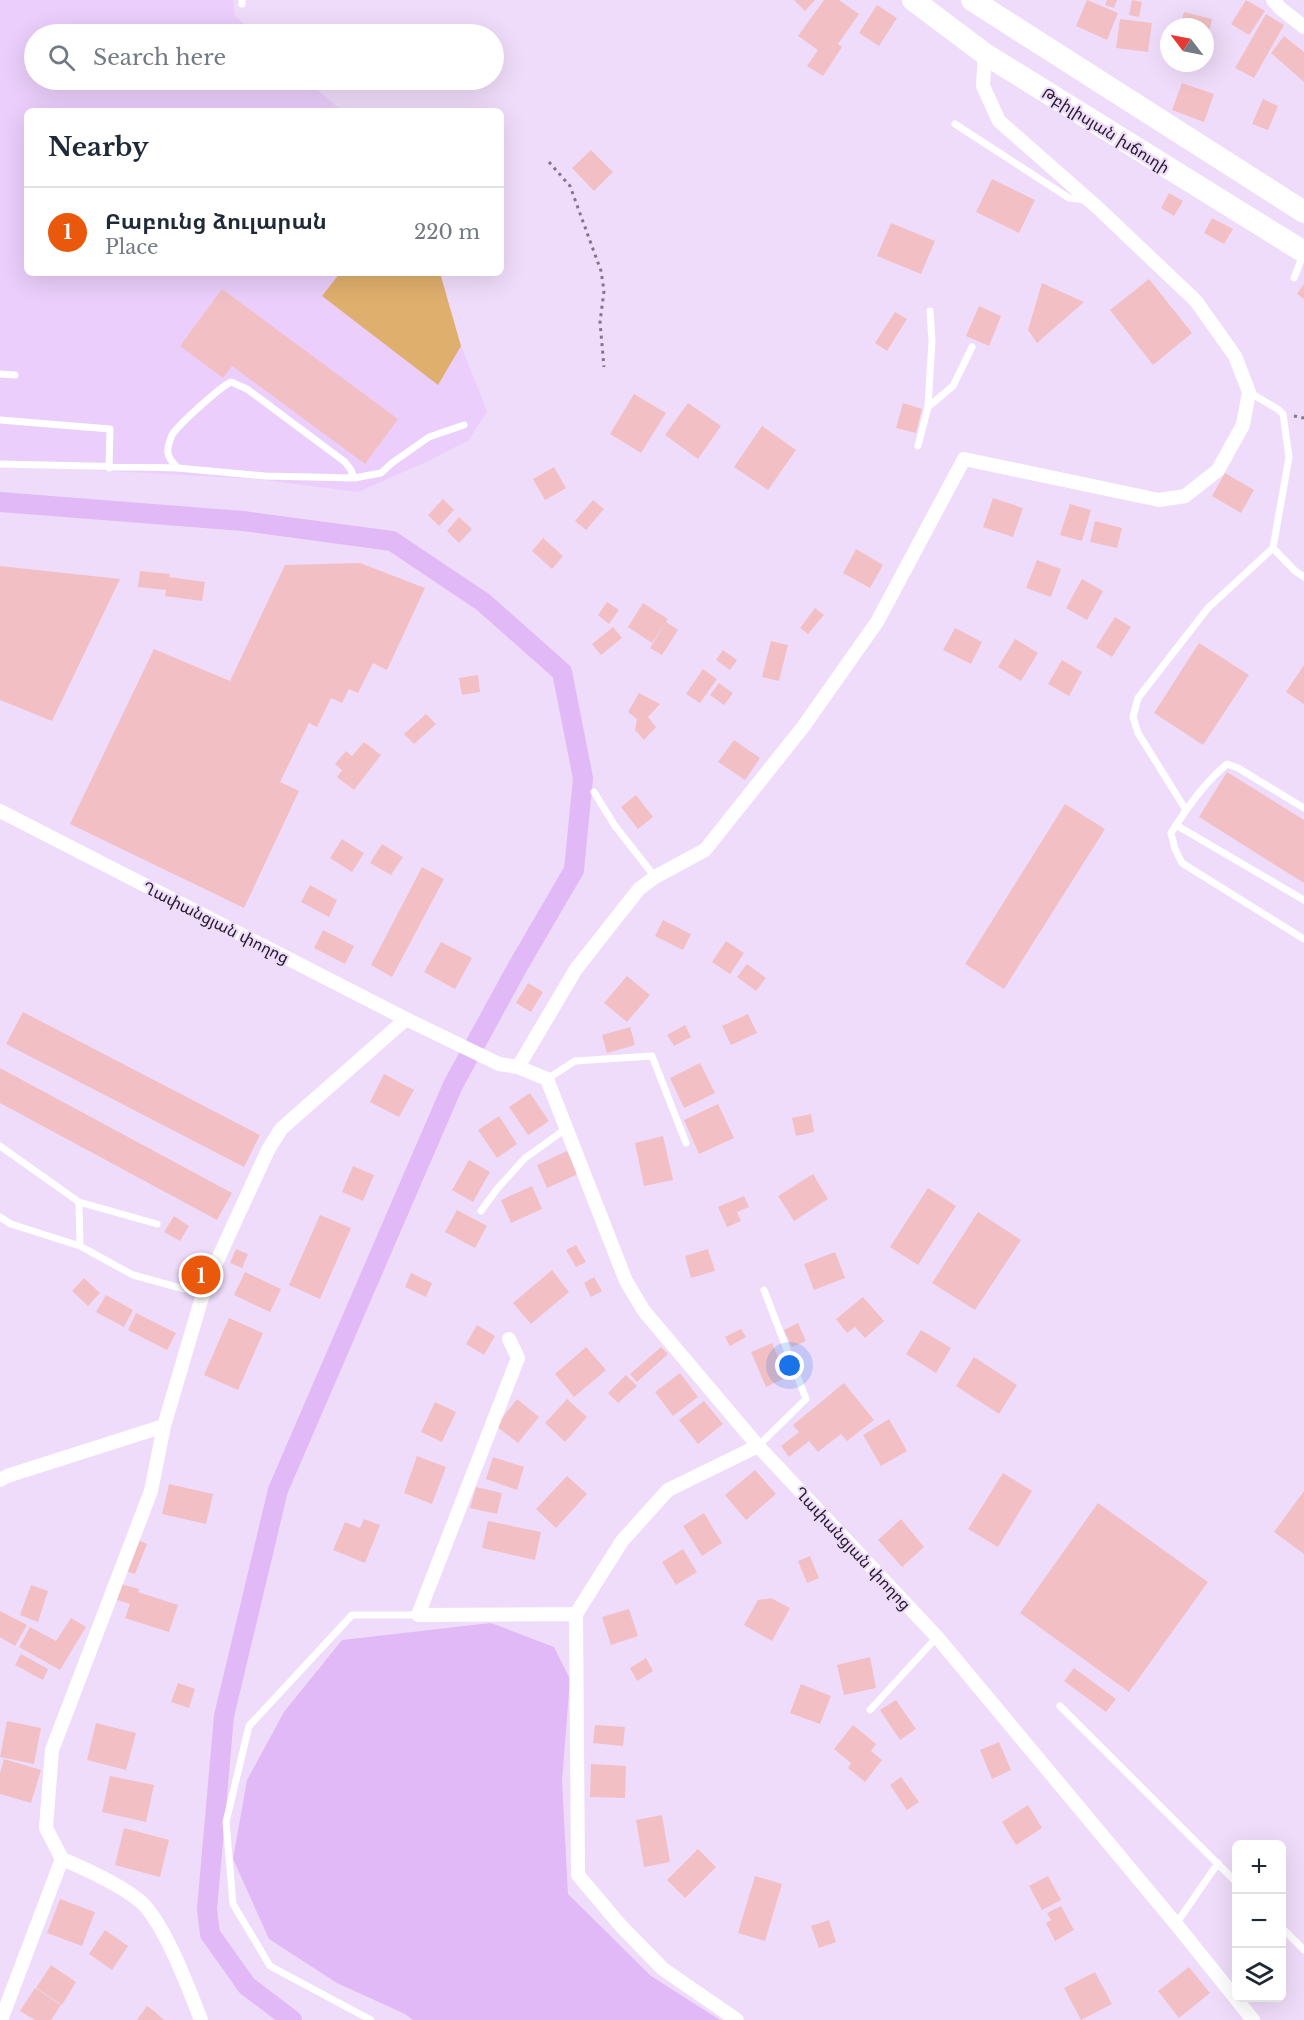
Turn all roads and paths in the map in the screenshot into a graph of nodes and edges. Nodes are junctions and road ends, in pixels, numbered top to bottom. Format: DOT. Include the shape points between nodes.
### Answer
graph roads {
  1 [pos="913,0"];
  2 [pos="972,0"];
  3 [pos="1273,0"];
  4 [pos="1304,27"];
  5 [pos="985,54"];
  6 [pos="955,124"];
  7 [pos="549,162"];
  8 [pos="1089,200"];
  9 [pos="1304,212"];
  10 [pos="1304,252"];
  11 [pos="1294,278"];
  12 [pos="930,311"];
  13 [pos="972,346"];
  14 [pos="604,367"];
  15 [pos="0,374"];
  16 [pos="15,375"];
  17 [pos="1249,392"];
  18 [pos="928,407"];
  19 [pos="0,420"];
  20 [pos="464,425"];
  21 [pos="918,446"];
  22 [pos="0,464"];
  23 [pos="109,468"];
  24 [pos="178,468"];
  25 [pos="354,478"];
  26 [pos="1272,548"];
  27 [pos="1304,578"];
  28 [pos="594,792"];
  29 [pos="1304,808"];
  30 [pos="1186,810"];
  31 [pos="0,811"];
  32 [pos="1176,825"];
  33 [pos="655,877"];
  34 [pos="1304,900"];
  35 [pos="1304,939"];
  36 [pos="406,1019"];
  37 [pos="518,1067"];
  38 [pos="547,1079"];
  39 [pos="567,1128"];
  40 [pos="686,1143"];
  41 [pos="0,1146"];
  42 [pos="79,1202"];
  43 [pos="481,1211"];
  44 [pos="0,1217"];
  45 [pos="157,1224"];
  46 [pos="80,1246"];
  47 [pos="205,1287"];
  48 [pos="764,1290"];
  49 [pos="509,1338"];
  50 [pos="164,1426"];
  51 [pos="758,1446"];
  52 [pos="0,1480"];
  53 [pos="576,1614"];
  54 [pos="418,1615"];
  55 [pos="937,1637"];
  56 [pos="1059,1706"];
  57 [pos="870,1710"];
  58 [pos="62,1860"];
  59 [pos="1218,1863"];
  60 [pos="1232,1878"];
  61 [pos="1176,1924"];
  62 [pos="1286,1933"];
  63 [pos="1304,1950"];
  64 [pos="1,2020"];
  65 [pos="201,2020"];
  66 [pos="371,2020"];
  67 [pos="737,2020"];
  68 [pos="1252,2020"];
  1 -- 5 [label="main road, Թբիլիսյան խճուղի"];
  2 -- 9 [label="main road"];
  3 -- 4 [label="street"];
  5 -- 8 [label="street" via="983,86 999,120"];
  5 -- 10 [label="main road, Թբիլիսյան խճուղի"];
  6 -- 8 [label="lane" via="1069,198"];
  7 -- 14 [label="path" via="570,186 601,271"];
  8 -- 17 [label="street" via="1196,301 1235,356"];
  10 -- 11 [label="lane"];
  12 -- 18 [label="lane"];
  13 -- 18 [label="lane" via="953,386"];
  15 -- 16 [label="lane"];
  17 -- 26 [label="lane" via="1283,414 1289,456"];
  17 -- 33 [label="street" via="1243,425 1218,470 1185,496 1159,500 964,459 877,622 803,727 705,850"];
  18 -- 21 [label="lane"];
  19 -- 23 [label="lane" via="110,429"];
  20 -- 25 [label="lane" via="429,437 381,473"];
  22 -- 23 [label="lane"];
  23 -- 24 [label="lane"];
  24 -- 25 [label="lane" via="265,476"];
  24 -- 25 [label="lane" via="167,452 172,435 231,382 247,389 345,462"];
  26 -- 27 [label="lane"];
  26 -- 30 [label="lane" via="1208,608 1138,698 1133,717 1138,733"];
  28 -- 33 [label="lane"];
  29 -- 30 [label="lane" via="1227,764"];
  30 -- 32 [label="lane"];
  31 -- 36 [label="street, Ղափանցյան փողոց"];
  32 -- 34 [label="lane"];
  32 -- 35 [label="lane" via="1171,833 1182,863"];
  33 -- 37 [label="street" via="639,889 576,969"];
  36 -- 37 [label="street, Ղափանցյան փողոց" via="499,1064"];
  36 -- 47 [label="street" via="281,1129"];
  37 -- 38 [label="street"];
  38 -- 39 [label="street, Ղափանցյան փողոց"];
  38 -- 40 [label="lane" via="575,1061 651,1056"];
  39 -- 43 [label="lane" via="525,1158"];
  39 -- 51 [label="street, Ղափանցյան փողոց" via="626,1281 644,1311"];
  41 -- 42 [label="lane"];
  42 -- 45 [label="lane"];
  42 -- 46 [label="lane"];
  44 -- 46 [label="lane"];
  46 -- 47 [label="lane" via="133,1275 184,1289"];
  47 -- 50 [label="street"];
  48 -- 51 [label="lane" via="806,1399"];
  49 -- 54 [label="street" via="518,1358"];
  50 -- 52 [label="street"];
  50 -- 58 [label="street" via="151,1491 52,1750 46,1828"];
  51 -- 53 [label="street" via="669,1490 621,1541"];
  51 -- 55 [label="street, Ղափանցյան փողոց"];
  53 -- 54 [label="street"];
  53 -- 67 [label="street" via="578,1875 663,1969"];
  54 -- 66 [label="lane" via="352,1615 249,1726 226,1822 233,1904 270,1966"];
  55 -- 57 [label="lane"];
  55 -- 61 [label="street, Ղափանցյան փողոց"];
  56 -- 59 [label="lane"];
  58 -- 64 [label="street"];
  58 -- 65 [label="street" via="85,1868 140,1902 157,1922"];
  59 -- 60 [label="lane"];
  59 -- 61 [label="lane"];
  61 -- 68 [label="street, Ղափանցյան փողոց"];
  62 -- 63 [label="lane"];
}
